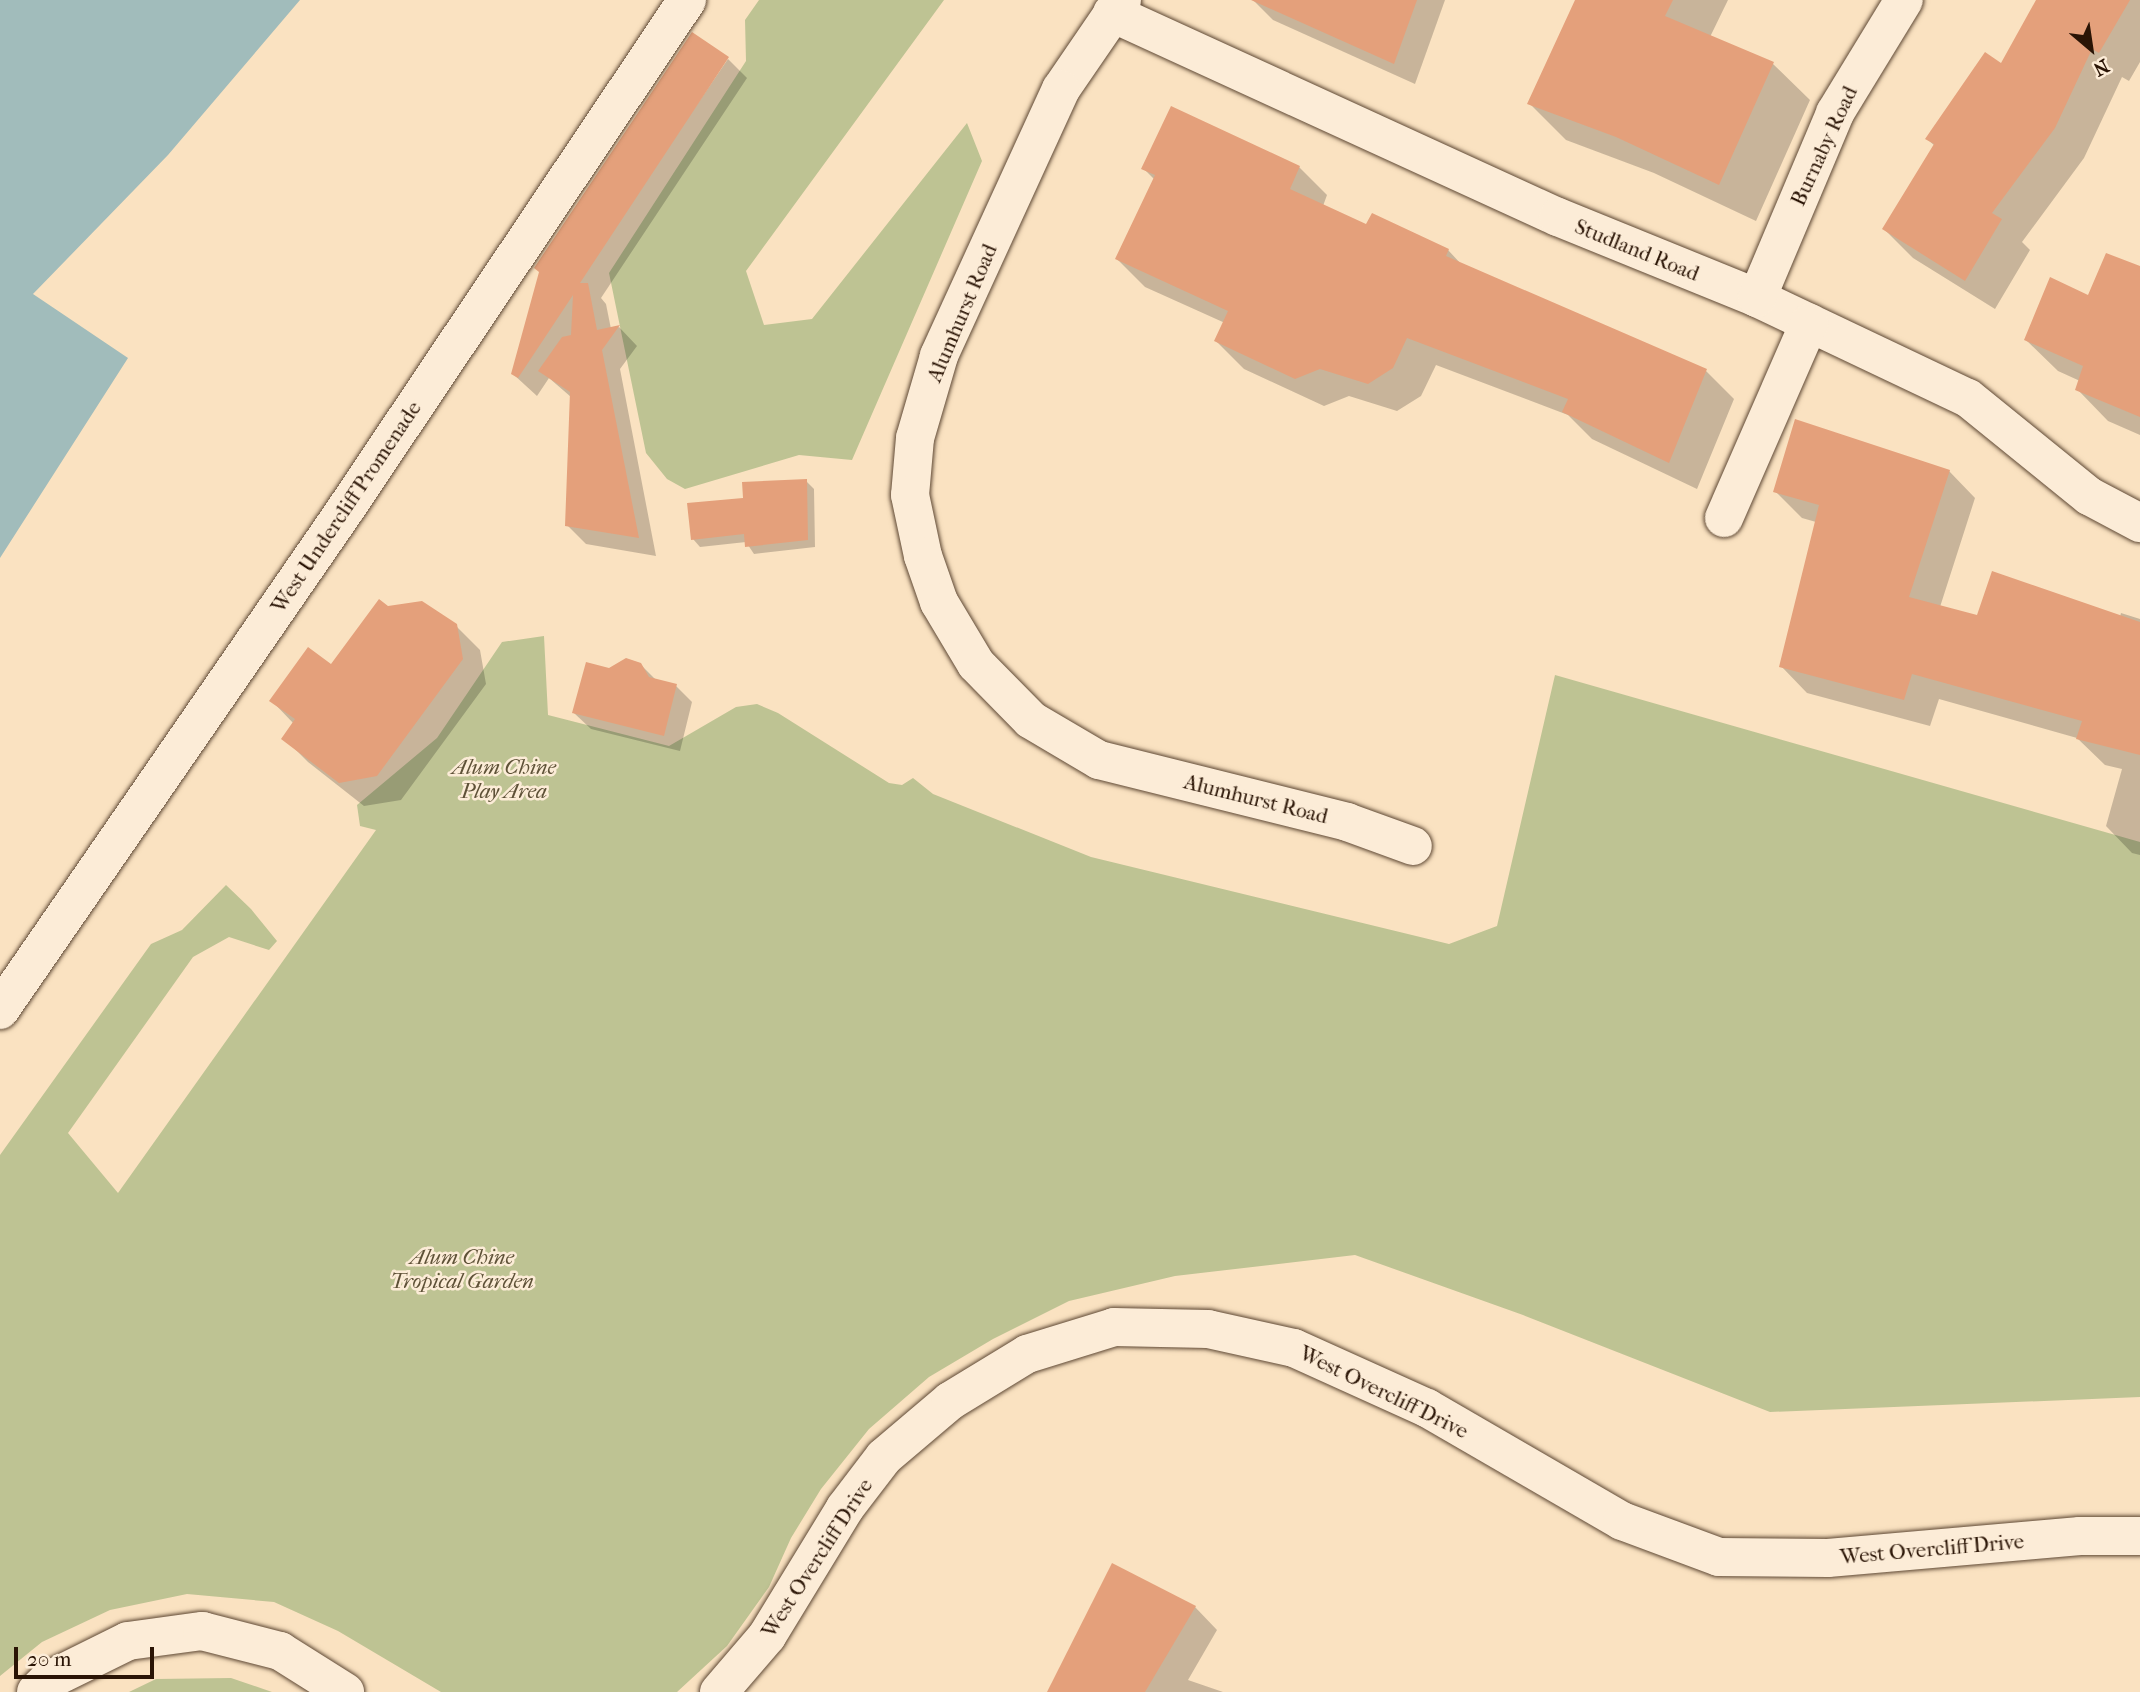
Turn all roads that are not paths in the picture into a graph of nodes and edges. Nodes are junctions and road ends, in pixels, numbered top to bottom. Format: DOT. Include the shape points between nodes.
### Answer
graph roads {
  1 [pos="687,0"];
  2 [pos="1904,0"];
  3 [pos="1117,7"];
  4 [pos="1757,298"];
  5 [pos="1809,323"];
  6 [pos="1724,518"];
  7 [pos="2140,523"];
  8 [pos="1413,846"];
  9 [pos="0,1010"];
  10 [pos="2140,1536"];
  11 [pos="36,1692"];
  12 [pos="345,1692"];
  13 [pos="719,1692"];
  1 -- 9 [label="street, West Undercliff Promenade" via="345,510"];
  2 -- 4 [label="street, Burnaby Road" via="1835,113"];
  3 -- 4 [label="street, Studland Road" via="1558,217"];
  3 -- 8 [label="street, Alumhurst Road" via="1061,89 939,356 918,427 911,495 923,556 939,602 976,664 1031,720 1099,760 1347,822"];
  4 -- 5 [label="street, Studland Road"];
  5 -- 6 [label="street"];
  5 -- 7 [label="street, Studland Road" via="1968,398 2089,496"];
  10 -- 13 [label="street, West Overcliff Drive" via="2080,1536 1828,1558 1718,1557 1622,1521 1427,1408 1294,1348 1208,1329 1114,1327 1027,1354 950,1401 884,1457 845,1508 767,1636"];
  11 -- 12 [label="street" via="47,1681 128,1641 202,1631 280,1651"];
}
